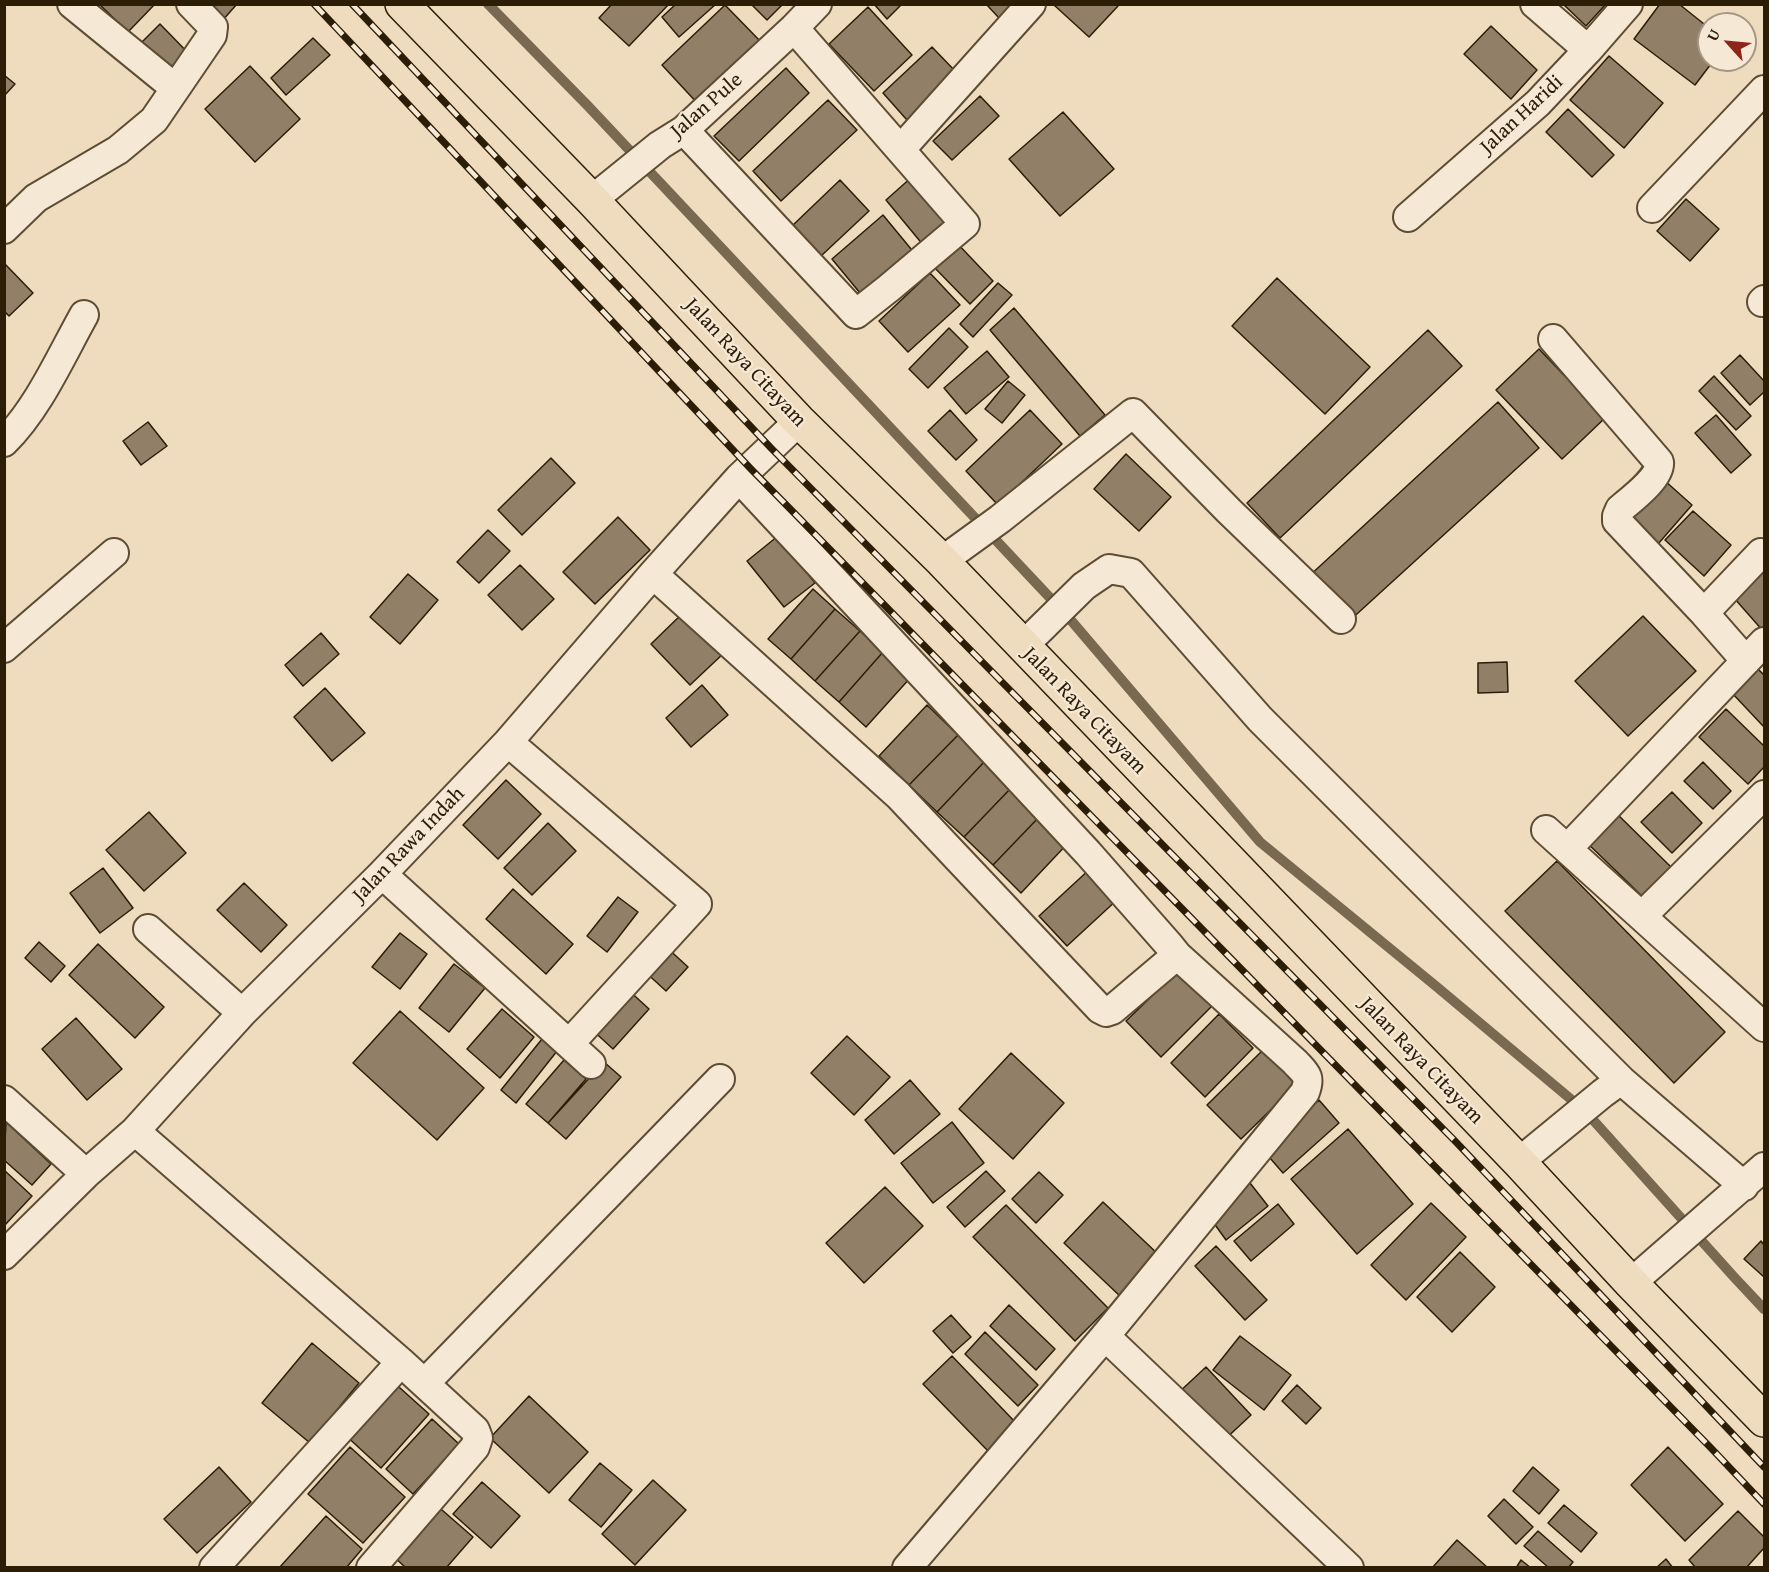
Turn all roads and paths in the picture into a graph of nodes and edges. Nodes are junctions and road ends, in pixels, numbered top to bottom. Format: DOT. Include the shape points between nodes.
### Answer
graph roads {
  1 [pos="72,4"];
  2 [pos="191,4"];
  3 [pos="402,4"];
  4 [pos="817,4"];
  5 [pos="1031,4"];
  6 [pos="1535,4"];
  7 [pos="1628,4"];
  8 [pos="794,28"];
  9 [pos="1588,50"];
  10 [pos="175,88"];
  11 [pos="1764,90"];
  12 [pos="684,130"];
  13 [pos="901,149"];
  14 [pos="592,200"];
  15 [pos="1652,208"];
  16 [pos="1408,217"];
  17 [pos="4,229"];
  18 [pos="84,315"];
  19 [pos="1553,339"];
  20 [pos="799,421"];
  21 [pos="4,442"];
  22 [pos="739,478"];
  23 [pos="114,553"];
  24 [pos="1761,553"];
  25 [pos="942,561"];
  26 [pos="653,574"];
  27 [pos="1704,613"];
  28 [pos="1341,619"];
  29 [pos="1033,636"];
  30 [pos="4,648"];
  31 [pos="1755,652"];
  32 [pos="508,742"];
  33 [pos="1764,795"];
  34 [pos="1546,830"];
  35 [pos="1568,848"];
  36 [pos="382,874"];
  37 [pos="1642,916"];
  38 [pos="148,929"];
  39 [pos="1177,955"];
  40 [pos="242,1013"];
  41 [pos="1764,1027"];
  42 [pos="569,1044"];
  43 [pos="591,1064"];
  44 [pos="720,1079"];
  45 [pos="1612,1086"];
  46 [pos="4,1100"];
  47 [pos="135,1131"];
  48 [pos="1519,1162"];
  49 [pos="1764,1167"];
  50 [pos="86,1174"];
  51 [pos="1744,1186"];
  52 [pos="4,1255"];
  53 [pos="1631,1283"];
  54 [pos="1105,1336"];
  55 [pos="401,1362"];
  56 [pos="425,1383"];
  57 [pos="1764,1420"];
  58 [pos="214,1568"];
  59 [pos="371,1568"];
  60 [pos="907,1568"];
  61 [pos="1349,1568"];
  1 -- 10 [label="street"];
  2 -- 10 [label="street" via="213,27 212,35"];
  3 -- 14 [label="main road, Jalan Raya Citayam"];
  4 -- 8 [label="street, Jalan Pule"];
  5 -- 13 [label="street"];
  6 -- 9 [label="street"];
  7 -- 9 [label="street, Jalan Haridi"];
  8 -- 12 [label="street, Jalan Pule"];
  8 -- 13 [label="street"];
  9 -- 16 [label="street, Jalan Haridi" via="1538,102"];
  10 -- 17 [label="street" via="154,120 118,150 36,198"];
  11 -- 15 [label="street"];
  12 -- 13 [label="street" via="856,314 965,224"];
  12 -- 14 [label="street, Jalan Pule"];
  14 -- 20 [label="main road, Jalan Raya Citayam"];
  18 -- 21 [label="street" via="32,408"];
  19 -- 27 [label="street" via="1659,462 1657,473 1620,508 1617,521"];
  20 -- 22 [label="street, Jalan Rawa Indah"];
  20 -- 25 [label="main road, Jalan Raya Citayam"];
  22 -- 26 [label="street, Jalan Rawa Indah"];
  22 -- 39 [label="street" via="1088,853"];
  23 -- 30 [label="street"];
  24 -- 27 [label="street"];
  25 -- 28 [label="street" via="1133,413"];
  25 -- 29 [label="main road, Jalan Raya Citayam"];
  26 -- 32 [label="street, Jalan Rawa Indah"];
  26 -- 39 [label="street" via="898,795 1100,1009 1112,1010"];
  27 -- 31 [label="street"];
  29 -- 45 [label="street" via="1084,586 1109,569 1131,573 1260,719"];
  29 -- 48 [label="main road, Jalan Raya Citayam"];
  31 -- 35 [label="street"];
  32 -- 36 [label="street, Jalan Rawa Indah"];
  32 -- 42 [label="street" via="697,904"];
  33 -- 37 [label="street"];
  34 -- 35 [label="street"];
  35 -- 37 [label="street"];
  36 -- 40 [label="street, Jalan Rawa Indah"];
  36 -- 42 [label="street"];
  37 -- 41 [label="street"];
  38 -- 40 [label="street"];
  39 -- 54 [label="street" via="1295,1062 1309,1081 1305,1092"];
  40 -- 47 [label="street, Jalan Rawa Indah"];
  42 -- 43 [label="street"];
  44 -- 56 [label="street"];
  45 -- 48 [label="street"];
  45 -- 51 [label="street"];
  46 -- 50 [label="street"];
  47 -- 50 [label="street, Jalan Rawa Indah"];
  47 -- 55 [label="street"];
  48 -- 53 [label="main road, Jalan Raya Citayam"];
  49 -- 51 [label="street"];
  50 -- 52 [label="street, Jalan Rawa Indah"];
  51 -- 53 [label="street"];
  53 -- 57 [label="main road, Jalan Raya Citayam"];
  54 -- 60 [label="street"];
  54 -- 61 [label="street"];
  55 -- 56 [label="street"];
  55 -- 58 [label="street"];
  56 -- 59 [label="street" via="478,1437 475,1447"];
}
